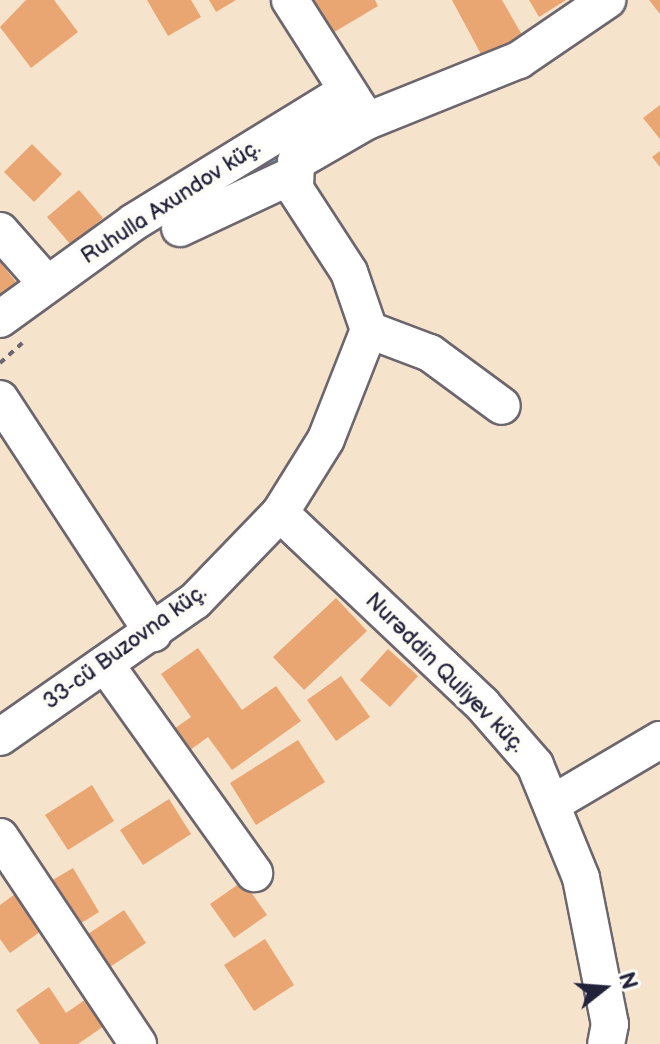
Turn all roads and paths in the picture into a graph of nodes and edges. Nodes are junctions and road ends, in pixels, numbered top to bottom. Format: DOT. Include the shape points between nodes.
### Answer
graph roads {
  1 [pos="290,0"];
  2 [pos="607,0"];
  3 [pos="347,91"];
  4 [pos="367,121"];
  5 [pos="293,175"];
  6 [pos="180,228"];
  7 [pos="0,231"];
  8 [pos="47,284"];
  9 [pos="0,319"];
  10 [pos="369,330"];
  11 [pos="0,399"];
  12 [pos="502,406"];
  13 [pos="280,513"];
  14 [pos="153,633"];
  15 [pos="105,664"];
  16 [pos="0,737"];
  17 [pos="660,740"];
  18 [pos="555,802"];
  19 [pos="0,837"];
  20 [pos="254,873"];
  21 [pos="138,1044"];
  22 [pos="606,1044"];
  1 -- 3 [label="street"];
  2 -- 4 [label="street" via="519,60"];
  3 -- 4 [label="street"];
  3 -- 8 [label="street, Ruhulla Axundov küç."];
  4 -- 5 [label="street" via="304,153"];
  5 -- 6 [label="street"];
  5 -- 10 [label="street" via="300,201 360,292"];
  7 -- 8 [label="street"];
  8 -- 9 [label="street, Ruhulla Axundov küç."];
  10 -- 12 [label="street" via="430,353"];
  10 -- 13 [label="street, 33-cü Buzovna küç." via="333,425"];
  11 -- 14 [label="street"];
  13 -- 14 [label="street, 33-cü Buzovna küç." via="232,567"];
  13 -- 18 [label="street, Nurəddin Quliyev küç." via="512,735"];
  14 -- 15 [label="street, 33-cü Buzovna küç."];
  15 -- 16 [label="street, 33-cü Buzovna küç."];
  15 -- 20 [label="street"];
  17 -- 18 [label="street"];
  18 -- 22 [label="street, Nurəddin Quliyev küç." via="581,878 610,1024"];
  19 -- 21 [label="street"];
}
